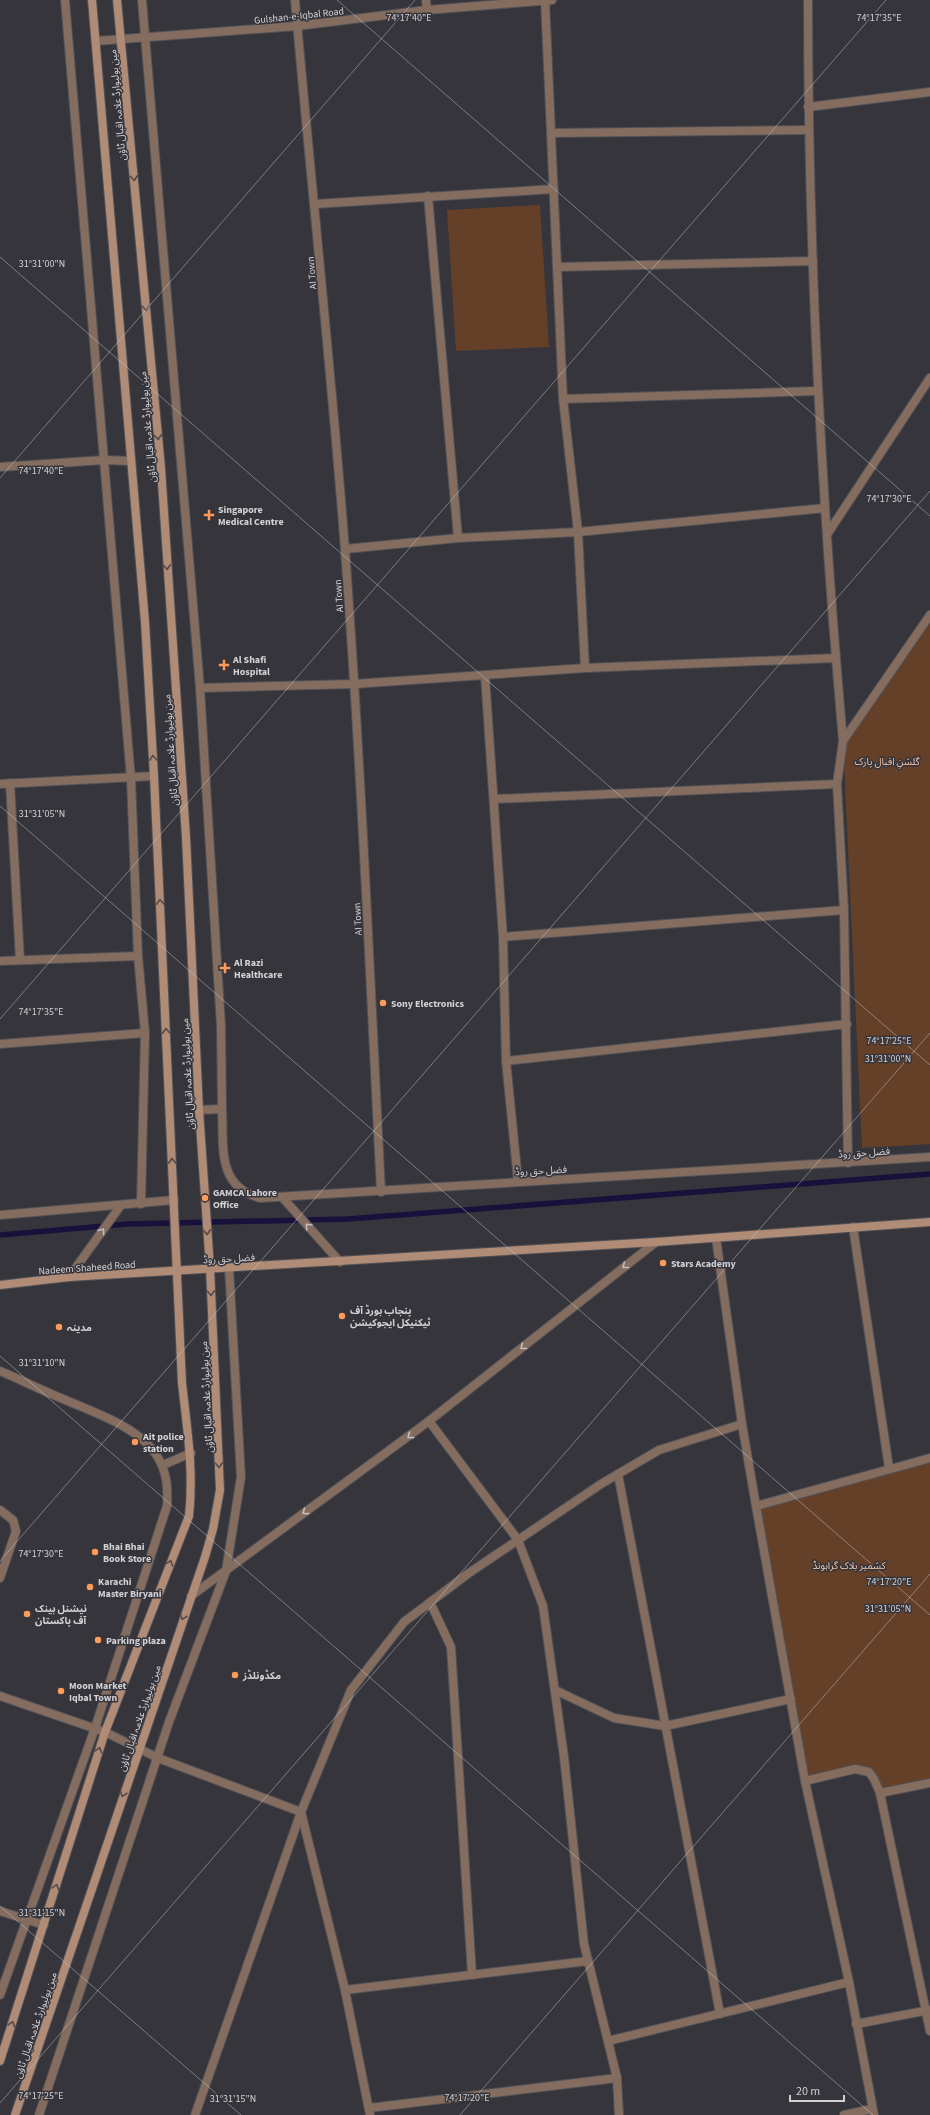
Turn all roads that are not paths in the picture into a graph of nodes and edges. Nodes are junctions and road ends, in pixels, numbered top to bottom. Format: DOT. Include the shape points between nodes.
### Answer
graph roads {
  1 [pos="65,0"];
  2 [pos="92,0"];
  3 [pos="118,0"];
  4 [pos="142,0"];
  5 [pos="295,0"];
  6 [pos="426,0"];
  7 [pos="547,0"];
  8 [pos="808,0"];
  9 [pos="427,10"];
  10 [pos="297,26"];
  11 [pos="145,38"];
  12 [pos="121,40"];
  13 [pos="96,41"];
  14 [pos="930,92"];
  15 [pos="808,107"];
  16 [pos="808,130"];
  17 [pos="551,133"];
  18 [pos="554,189"];
  19 [pos="428,196"];
  20 [pos="315,204"];
  21 [pos="813,261"];
  22 [pos="557,267"];
  23 [pos="930,378"];
  24 [pos="817,391"];
  25 [pos="564,399"];
  26 [pos="104,460"];
  27 [pos="131,461"];
  28 [pos="0,467"];
  29 [pos="825,508"];
  30 [pos="578,532"];
  31 [pos="828,533"];
  32 [pos="458,538"];
  33 [pos="345,549"];
  34 [pos="930,615"];
  35 [pos="836,658"];
  36 [pos="585,668"];
  37 [pos="485,676"];
  38 [pos="354,684"];
  39 [pos="200,688"];
  40 [pos="843,741"];
  41 [pos="154,776"];
  42 [pos="130,779"];
  43 [pos="10,783"];
  44 [pos="0,784"];
  45 [pos="837,784"];
  46 [pos="494,800"];
  47 [pos="844,910"];
  48 [pos="503,937"];
  49 [pos="138,956"];
  50 [pos="20,960"];
  51 [pos="0,961"];
  52 [pos="847,1024"];
  53 [pos="145,1033"];
  54 [pos="0,1044"];
  55 [pos="506,1061"];
  56 [pos="222,1109"];
  57 [pos="199,1110"];
  58 [pos="930,1157"];
  59 [pos="848,1163"];
  60 [pos="518,1181"];
  61 [pos="381,1192"];
  62 [pos="282,1197"];
  63 [pos="174,1200"];
  64 [pos="141,1204"];
  65 [pos="121,1205"];
  66 [pos="0,1215"];
  67 [pos="930,1222"];
  68 [pos="853,1227"];
  69 [pos="716,1238"];
  70 [pos="656,1242"];
  71 [pos="340,1262"];
  72 [pos="210,1268"];
  73 [pos="229,1268"];
  74 [pos="176,1271"];
  75 [pos="69,1277"];
  76 [pos="0,1285"];
  77 [pos="0,1371"];
  78 [pos="429,1421"];
  79 [pos="742,1424"];
  80 [pos="190,1453"];
  81 [pos="930,1458"];
  82 [pos="163,1465"];
  83 [pos="889,1468"];
  84 [pos="618,1474"];
  85 [pos="756,1506"];
  86 [pos="0,1510"];
  87 [pos="518,1540"];
  88 [pos="226,1571"];
  89 [pos="0,1578"];
  90 [pos="191,1596"];
  91 [pos="430,1602"];
  92 [pos="555,1690"];
  93 [pos="0,1696"];
  94 [pos="791,1699"];
  95 [pos="665,1726"];
  96 [pos="95,1728"];
  97 [pos="105,1732"];
  98 [pos="138,1750"];
  99 [pos="158,1758"];
  100 [pos="806,1781"];
  101 [pos="930,1782"];
  102 [pos="880,1793"];
  103 [pos="301,1812"];
  104 [pos="0,1911"];
  105 [pos="26,1919"];
  106 [pos="44,1925"];
  107 [pos="588,1961"];
  108 [pos="472,1975"];
  109 [pos="848,1982"];
  110 [pos="345,1990"];
  111 [pos="0,1995"];
  112 [pos="928,2011"];
  113 [pos="720,2014"];
  114 [pos="856,2024"];
  115 [pos="930,2031"];
  116 [pos="608,2041"];
  117 [pos="0,2061"];
  118 [pos="617,2078"];
  119 [pos="369,2111"];
  120 [pos="873,2112"];
  121 [pos="14,2115"];
  122 [pos="39,2115"];
  123 [pos="196,2115"];
  124 [pos="619,2115"];
  125 [pos="844,2115"];
  1 -- 26 [label="street"];
  2 -- 13 [label="main road, مین بولیوارڈ علامہ اقبال ٹاؤن"];
  3 -- 12 [label="main road, مین بولیوارڈ علامہ اقبال ٹاؤن"];
  4 -- 11 [label="street, فضل حق روڈ"];
  5 -- 10 [label="street, AI Town"];
  6 -- 9 [label="street"];
  7 -- 9 [label="street, Gulshan-e-Iqbal Road"];
  7 -- 17 [label="street"];
  8 -- 15 [label="street"];
  9 -- 10 [label="street, Gulshan-e-Iqbal Road"];
  10 -- 11 [label="street, Gulshan-e-Iqbal Road"];
  10 -- 20 [label="street, AI Town"];
  11 -- 12 [label="street, Gulshan-e-Iqbal Road"];
  11 -- 39 [label="street, فضل حق روڈ"];
  12 -- 13 [label="street, Gulshan-e-Iqbal Road"];
  12 -- 57 [label="main road, مین بولیوارڈ علامہ اقبال ٹاؤن, one-way" via="161,476 186,837"];
  13 -- 27 [label="main road, مین بولیوارڈ علامہ اقبال ٹاؤن"];
  14 -- 15 [label="street"];
  15 -- 16 [label="street"];
  16 -- 17 [label="street"];
  16 -- 21 [label="street"];
  17 -- 18 [label="street"];
  18 -- 19 [label="street"];
  18 -- 22 [label="street"];
  19 -- 20 [label="street"];
  19 -- 32 [label="street"];
  20 -- 33 [label="street, AI Town"];
  21 -- 22 [label="street"];
  21 -- 24 [label="street"];
  22 -- 25 [label="street"];
  23 -- 31 [label="street"];
  24 -- 25 [label="street"];
  24 -- 29 [label="street"];
  25 -- 30 [label="street"];
  26 -- 27 [label="street"];
  26 -- 28 [label="street"];
  26 -- 42 [label="street"];
  41 -- 27 [label="main road, مین بولیوارڈ علامہ اقبال ٹاؤن, one-way" via="145,622"];
  29 -- 30 [label="street"];
  29 -- 31 [label="street"];
  30 -- 32 [label="street"];
  30 -- 36 [label="street"];
  31 -- 35 [label="street"];
  32 -- 33 [label="street"];
  33 -- 38 [label="street, AI Town"];
  34 -- 40 [label="street"];
  35 -- 36 [label="street"];
  35 -- 40 [label="street"];
  36 -- 37 [label="street"];
  37 -- 38 [label="street"];
  37 -- 46 [label="street"];
  38 -- 39 [label="street"];
  38 -- 61 [label="street, AI Town"];
  39 -- 56 [label="street, فضل حق روڈ" via="221,1026"];
  40 -- 45 [label="street"];
  41 -- 42 [label="street"];
  63 -- 41 [label="main road, مین بولیوارڈ علامہ اقبال ٹاؤن, one-way"];
  42 -- 43 [label="street"];
  42 -- 49 [label="street"];
  43 -- 44 [label="street"];
  43 -- 50 [label="street"];
  45 -- 46 [label="street"];
  45 -- 47 [label="street"];
  46 -- 48 [label="street"];
  47 -- 48 [label="street"];
  47 -- 52 [label="street"];
  48 -- 55 [label="street"];
  49 -- 50 [label="street"];
  49 -- 53 [label="street"];
  50 -- 51 [label="street"];
  52 -- 55 [label="street"];
  52 -- 59 [label="street"];
  53 -- 54 [label="street"];
  53 -- 64 [label="street"];
  55 -- 60 [label="street"];
  56 -- 57 [label="street"];
  56 -- 62 [label="street, فضل حق روڈ" via="225,1162 232,1181 239,1189 250,1195 260,1198"];
  57 -- 72 [label="main road, مین بولیوارڈ علامہ اقبال ٹاؤن, one-way"];
  58 -- 59 [label="street, فضل حق روڈ"];
  59 -- 60 [label="street, فضل حق روڈ"];
  60 -- 61 [label="street, فضل حق روڈ"];
  61 -- 62 [label="street, فضل حق روڈ"];
  71 -- 62 [label="street, one-way"];
  63 -- 64 [label="street"];
  63 -- 74 [label="main road, مین بولیوارڈ علامہ اقبال ٹاؤن"];
  64 -- 65 [label="street"];
  65 -- 66 [label="street"];
  75 -- 65 [label="street, one-way"];
  67 -- 68 [label="main road, فضل حق روڈ"];
  68 -- 69 [label="main road, فضل حق روڈ"];
  68 -- 83 [label="street"];
  69 -- 70 [label="main road, فضل حق روڈ"];
  69 -- 79 [label="street"];
  70 -- 71 [label="main road, فضل حق روڈ"];
  70 -- 78 [label="street, one-way"];
  71 -- 73 [label="main road, فضل حق روڈ"];
  72 -- 73 [label="main road, فضل حق روڈ"];
  72 -- 74 [label="main road, فضل حق روڈ"];
  72 -- 90 [label="main road, مین بولیوارڈ علامہ اقبال ٹاؤن, one-way" via="220,1490 209,1543"];
  73 -- 88 [label="street" via="241,1477"];
  74 -- 75 [label="main road, Nadeem Shaheed Road"];
  74 -- 80 [label="main road, مین بولیوارڈ علامہ اقبال ٹاؤن" via="182,1383"];
  75 -- 76 [label="main road, Nadeem Shaheed Road"];
  77 -- 82 [label="street" via="128,1429 148,1445"];
  78 -- 87 [label="street"];
  78 -- 88 [label="street, one-way"];
  79 -- 84 [label="street" via="659,1450"];
  79 -- 85 [label="street"];
  80 -- 82 [label="street"];
  97 -- 80 [label="main road, مین بولیوارڈ علامہ اقبال ٹاؤن, one-way" via="188,1516 192,1491"];
  81 -- 83 [label="street"];
  82 -- 96 [label="street" via="167,1479 167,1506"];
  83 -- 85 [label="street"];
  84 -- 87 [label="street"];
  84 -- 95 [label="street"];
  85 -- 94 [label="street"];
  86 -- 89 [label="street" via="13,1520 16,1531"];
  87 -- 91 [label="street"];
  87 -- 92 [label="street" via="544,1606"];
  88 -- 90 [label="street"];
  88 -- 99 [label="street"];
  90 -- 98 [label="main road, مین بولیوارڈ علامہ اقبال ٹاؤن, one-way"];
  91 -- 103 [label="street" via="404,1622 351,1690"];
  91 -- 108 [label="street" via="451,1647"];
  92 -- 95 [label="street" via="614,1718"];
  92 -- 107 [label="street"];
  93 -- 96 [label="street"];
  94 -- 95 [label="street"];
  94 -- 100 [label="street"];
  95 -- 113 [label="street"];
  96 -- 97 [label="street"];
  96 -- 105 [label="street"];
  97 -- 98 [label="street"];
  106 -- 97 [label="main road, مین بولیوارڈ علامہ اقبال ٹاؤن, one-way"];
  98 -- 99 [label="street"];
  98 -- 121 [label="main road, مین بولیوارڈ علامہ اقبال ٹاؤن, one-way"];
  99 -- 103 [label="street"];
  99 -- 122 [label="street"];
  100 -- 102 [label="street" via="855,1769 870,1772"];
  100 -- 109 [label="street"];
  101 -- 102 [label="street"];
  102 -- 112 [label="street"];
  103 -- 110 [label="street"];
  103 -- 123 [label="street"];
  104 -- 105 [label="street"];
  105 -- 106 [label="street"];
  105 -- 111 [label="street"];
  117 -- 106 [label="main road, مین بولیوارڈ علامہ اقبال ٹاؤن, one-way"];
  107 -- 108 [label="street"];
  107 -- 116 [label="street"];
  108 -- 110 [label="street"];
  109 -- 113 [label="street"];
  109 -- 114 [label="street"];
  110 -- 119 [label="street"];
  112 -- 114 [label="street"];
  112 -- 115 [label="street"];
  113 -- 116 [label="street"];
  114 -- 120 [label="street"];
  116 -- 118 [label="street"];
  118 -- 119 [label="street"];
  118 -- 124 [label="street"];
  120 -- 125 [label="street"];
}
